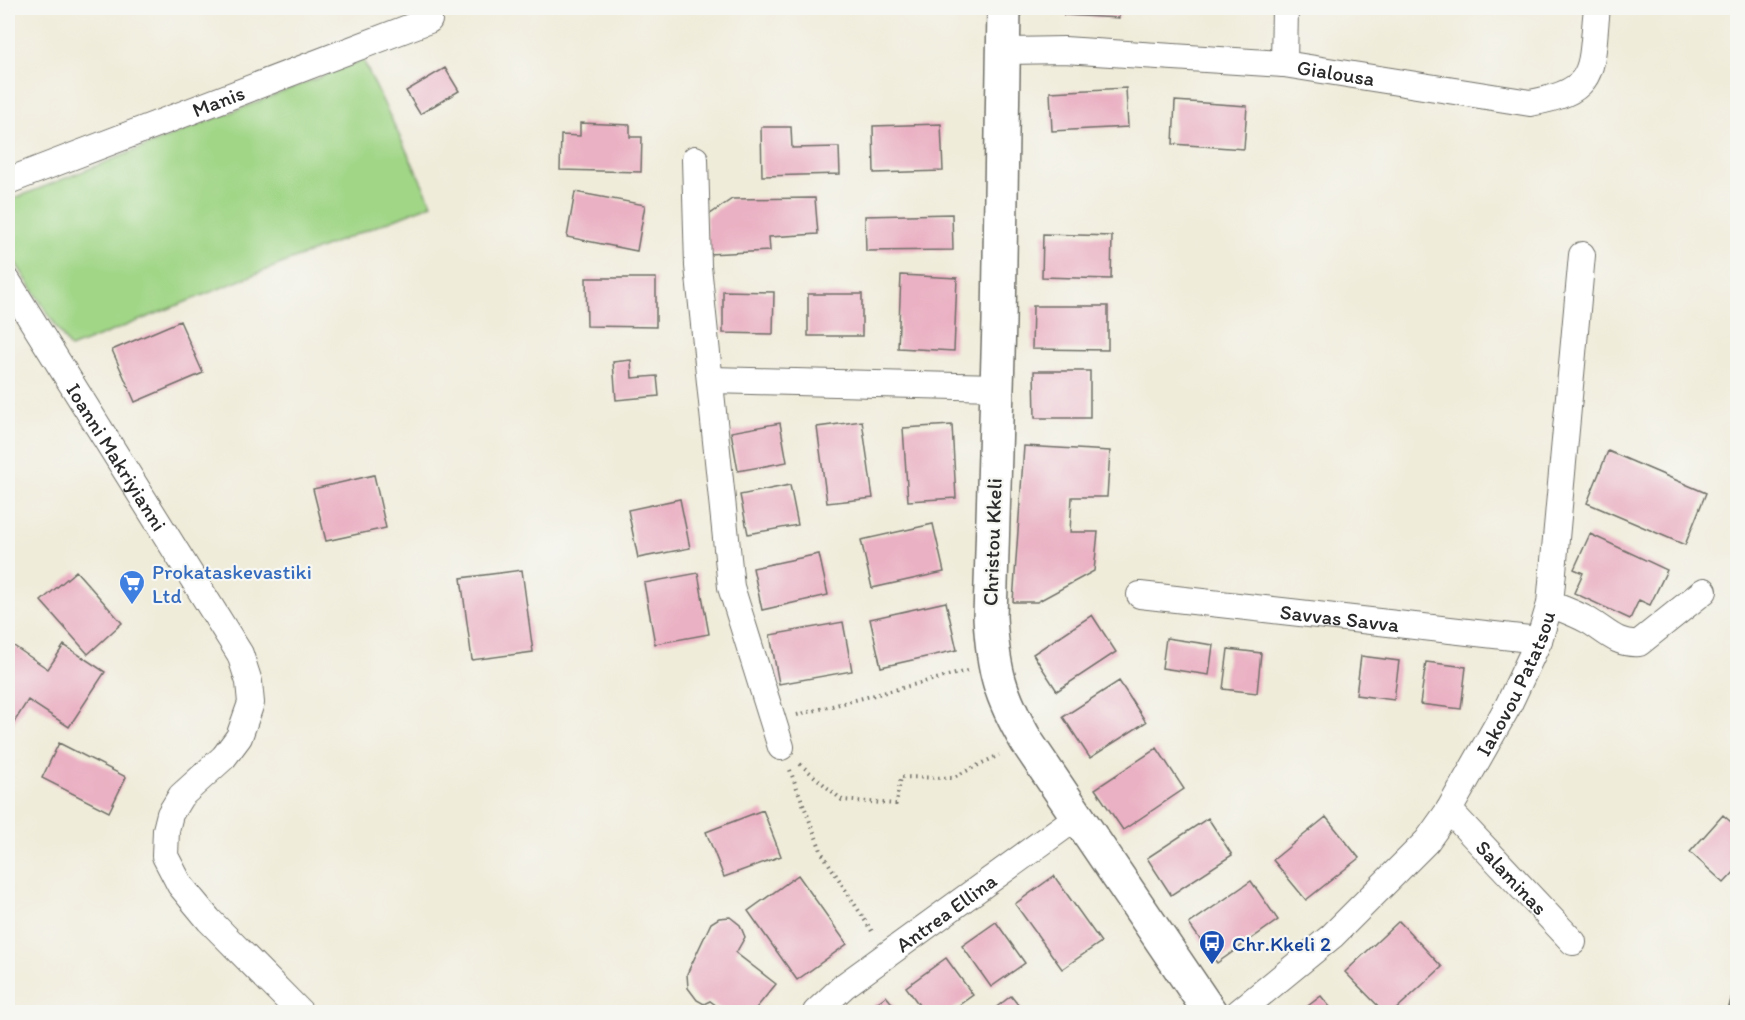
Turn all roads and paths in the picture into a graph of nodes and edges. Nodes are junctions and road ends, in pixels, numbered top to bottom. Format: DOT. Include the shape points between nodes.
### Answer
graph roads {
  1 [pos="1004,8"];
  2 [pos="1285,8"];
  3 [pos="1597,8"];
  4 [pos="429,20"];
  5 [pos="1005,51"];
  6 [pos="1284,64"];
  7 [pos="695,159"];
  8 [pos="8,181"];
  9 [pos="1582,255"];
  10 [pos="8,282"];
  11 [pos="711,380"];
  12 [pos="997,387"];
  13 [pos="1704,591"];
  14 [pos="1140,596"];
  15 [pos="1550,604"];
  16 [pos="1539,640"];
  17 [pos="994,664"];
  18 [pos="772,721"];
  19 [pos="1027,742"];
  20 [pos="781,747"];
  21 [pos="1449,810"];
  22 [pos="1077,817"];
  23 [pos="1573,942"];
  24 [pos="887,955"];
  25 [pos="300,1012"];
  26 [pos="816,1012"];
  27 [pos="1210,1012"];
  28 [pos="1239,1012"];
  1 -- 5 [label="street, Christou Kkeli"];
  2 -- 6 [label="street"];
  3 -- 6 [label="street, Gialousa" via="1590,71 1581,84 1566,94 1530,103"];
  4 -- 8 [label="street, Manis"];
  5 -- 6 [label="street, Gialousa" via="1053,49"];
  5 -- 12 [label="street, Christou Kkeli"];
  7 -- 11 [label="street" via="698,266"];
  9 -- 15 [label="street, Iakovou Patatsou"];
  10 -- 25 [label="street, Ioanni Makriyianni" via="240,654 249,682 250,703 239,737 224,757 181,796 170,814 165,856 180,885 209,920"];
  11 -- 12 [label="street"];
  11 -- 18 [label="street" via="731,587"];
  12 -- 17 [label="street, Christou Kkeli" via="990,617"];
  13 -- 15 [label="street" via="1639,643 1630,644 1615,640 1588,620"];
  14 -- 16 [label="street, Savvas Savva"];
  15 -- 16 [label="street, Iakovou Patatsou"];
  16 -- 21 [label="street, Iakovou Patatsou" via="1508,706"];
  17 -- 18 [label="path"];
  17 -- 19 [label="street, Christou Kkeli" via="999,687"];
  18 -- 20 [label="street"];
  19 -- 20 [label="path" via="952,778 901,777 896,804 842,800"];
  19 -- 22 [label="street, Christou Kkeli"];
  20 -- 24 [label="path" via="822,853"];
  21 -- 23 [label="street, Salaminas"];
  21 -- 28 [label="street, Iakovou Patatsou" via="1427,841 1332,936"];
  22 -- 24 [label="street, Antrea Ellina"];
  22 -- 27 [label="street, Christou Kkeli"];
  24 -- 26 [label="street, Antrea Ellina"];
}
